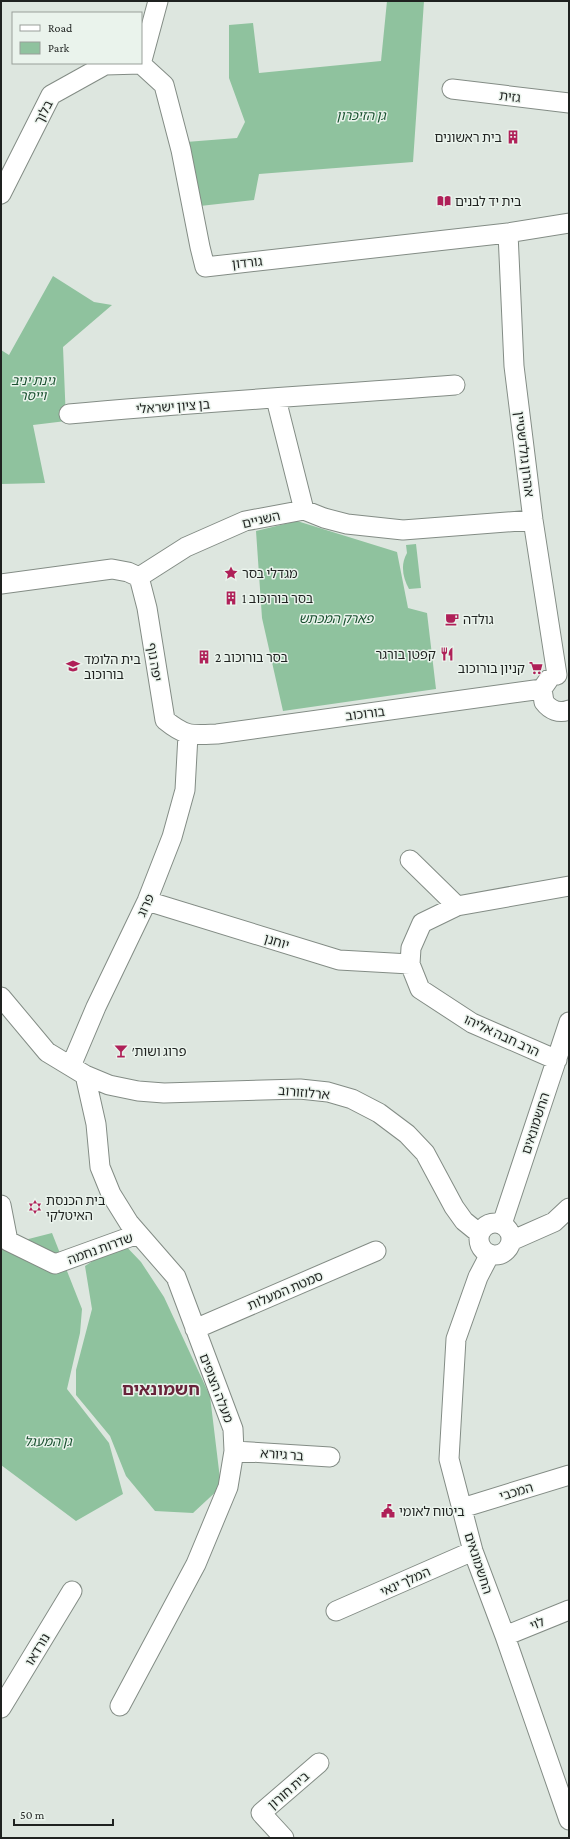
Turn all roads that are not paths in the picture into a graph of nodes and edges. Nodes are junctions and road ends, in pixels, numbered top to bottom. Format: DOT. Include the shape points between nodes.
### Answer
graph roads {
  1 [pos="158,1"];
  2 [pos="142,60"];
  3 [pos="141,64"];
  4 [pos="452,89"];
  5 [pos="569,103"];
  6 [pos="1,194"];
  7 [pos="569,223"];
  8 [pos="508,233"];
  9 [pos="455,385"];
  10 [pos="276,399"];
  11 [pos="69,414"];
  12 [pos="304,510"];
  13 [pos="533,520"];
  14 [pos="139,577"];
  15 [pos="1,584"];
  16 [pos="563,676"];
  17 [pos="542,689"];
  18 [pos="568,714"];
  19 [pos="188,735"];
  20 [pos="410,860"];
  21 [pos="569,886"];
  22 [pos="147,901"];
  23 [pos="457,906"];
  24 [pos="410,964"];
  25 [pos="1,997"];
  26 [pos="569,1022"];
  27 [pos="556,1060"];
  28 [pos="78,1070"];
  29 [pos="1,1205"];
  30 [pos="569,1208"];
  31 [pos="502,1224"];
  32 [pos="138,1234"];
  33 [pos="480,1234"];
  34 [pos="512,1241"];
  35 [pos="376,1252"];
  36 [pos="490,1254"];
  37 [pos="195,1329"];
  38 [pos="234,1450"];
  39 [pos="330,1458"];
  40 [pos="569,1475"];
  41 [pos="462,1508"];
  42 [pos="473,1551"];
  43 [pos="72,1591"];
  44 [pos="569,1610"];
  45 [pos="336,1611"];
  46 [pos="505,1636"];
  47 [pos="120,1706"];
  48 [pos="1,1708"];
  49 [pos="320,1763"];
  50 [pos="569,1820"];
  51 [pos="281,1837"];
  1 -- 2 [label="street"];
  3 -- 6 [label="street, בלוך" via="105,65 51,95"];
  3 -- 8 [label="street, גורדון" via="164,84 206,267"];
  4 -- 5 [label="street, גזית"];
  7 -- 8 [label="street, גורדון"];
  8 -- 13 [label="street, אהרון גולדשטיין" via="514,366"];
  9 -- 10 [label="street, בן ציון ישראלי"];
  10 -- 11 [label="street, בן ציון ישראלי"];
  10 -- 12 [label="street"];
  12 -- 13 [label="street" via="347,524 403,530"];
  12 -- 14 [label="street, השניים" via="245,521 186,547"];
  13 -- 16 [label="street, אהרון גולדשטיין"];
  14 -- 15 [label="street" via="112,569"];
  14 -- 19 [label="street, יפה נוף" via="147,608 164,720"];
  16 -- 17 [label="street" via="547,680"];
  17 -- 18 [label="street" via="544,702 548,707"];
  17 -- 19 [label="street, בורוכוב" via="218,734"];
  19 -- 22 [label="street, פרוג" via="185,790 172,837"];
  20 -- 23 [label="street"];
  21 -- 23 [label="street, הרב חבה אליהו"];
  22 -- 24 [label="street, יוחנן" via="339,960"];
  22 -- 28 [label="street, פרוג" via="96,1007"];
  23 -- 24 [label="street, הרב חבה אליהו" via="422,923 411,948"];
  24 -- 27 [label="street, הרב חבה אליהו" via="420,989 472,1023"];
  25 -- 28 [label="street, ארלוזורוב" via="47,1052"];
  26 -- 27 [label="street, החשמונאים"];
  27 -- 31 [label="street, החשמונאים"];
  28 -- 32 [label="street, מעלה הצופים" via="96,1124 100,1167 111,1194"];
  28 -- 33 [label="street, ארלוזורוב" via="109,1085 144,1092 300,1089 328,1092 352,1099 379,1113 407,1134 425,1153 457,1212 469,1227"];
  29 -- 32 [label="street, שדרות נחמה" via="8,1242 55,1264"];
  30 -- 34 [label="street" via="554,1222"];
  31 -- 33 [label="street" via="486,1225"];
  31 -- 34 [label="street" via="510,1231"];
  32 -- 37 [label="street, מעלה הצופים" via="176,1277"];
  33 -- 36 [label="street" via="480,1244"];
  34 -- 36 [label="street" via="502,1254"];
  35 -- 37 [label="street, סמטת המעלות"];
  36 -- 41 [label="street, החשמונאים" via="478,1277 456,1339 449,1459"];
  37 -- 38 [label="street, מעלה הצופים" via="233,1429"];
  38 -- 39 [label="street, בר גיורא"];
  38 -- 47 [label="street, מעלה הצופים" via="228,1487 196,1564"];
  40 -- 41 [label="street, המכבי"];
  41 -- 42 [label="street, החשמונאים"];
  42 -- 45 [label="street, המלך ינאי"];
  42 -- 46 [label="street, החשמונאים"];
  43 -- 48 [label="street, נורדאו"];
  44 -- 46 [label="street, לוי"];
  46 -- 50 [label="street, החשמונאים"];
  49 -- 51 [label="street, בית חורון" via="261,1813"];
}
